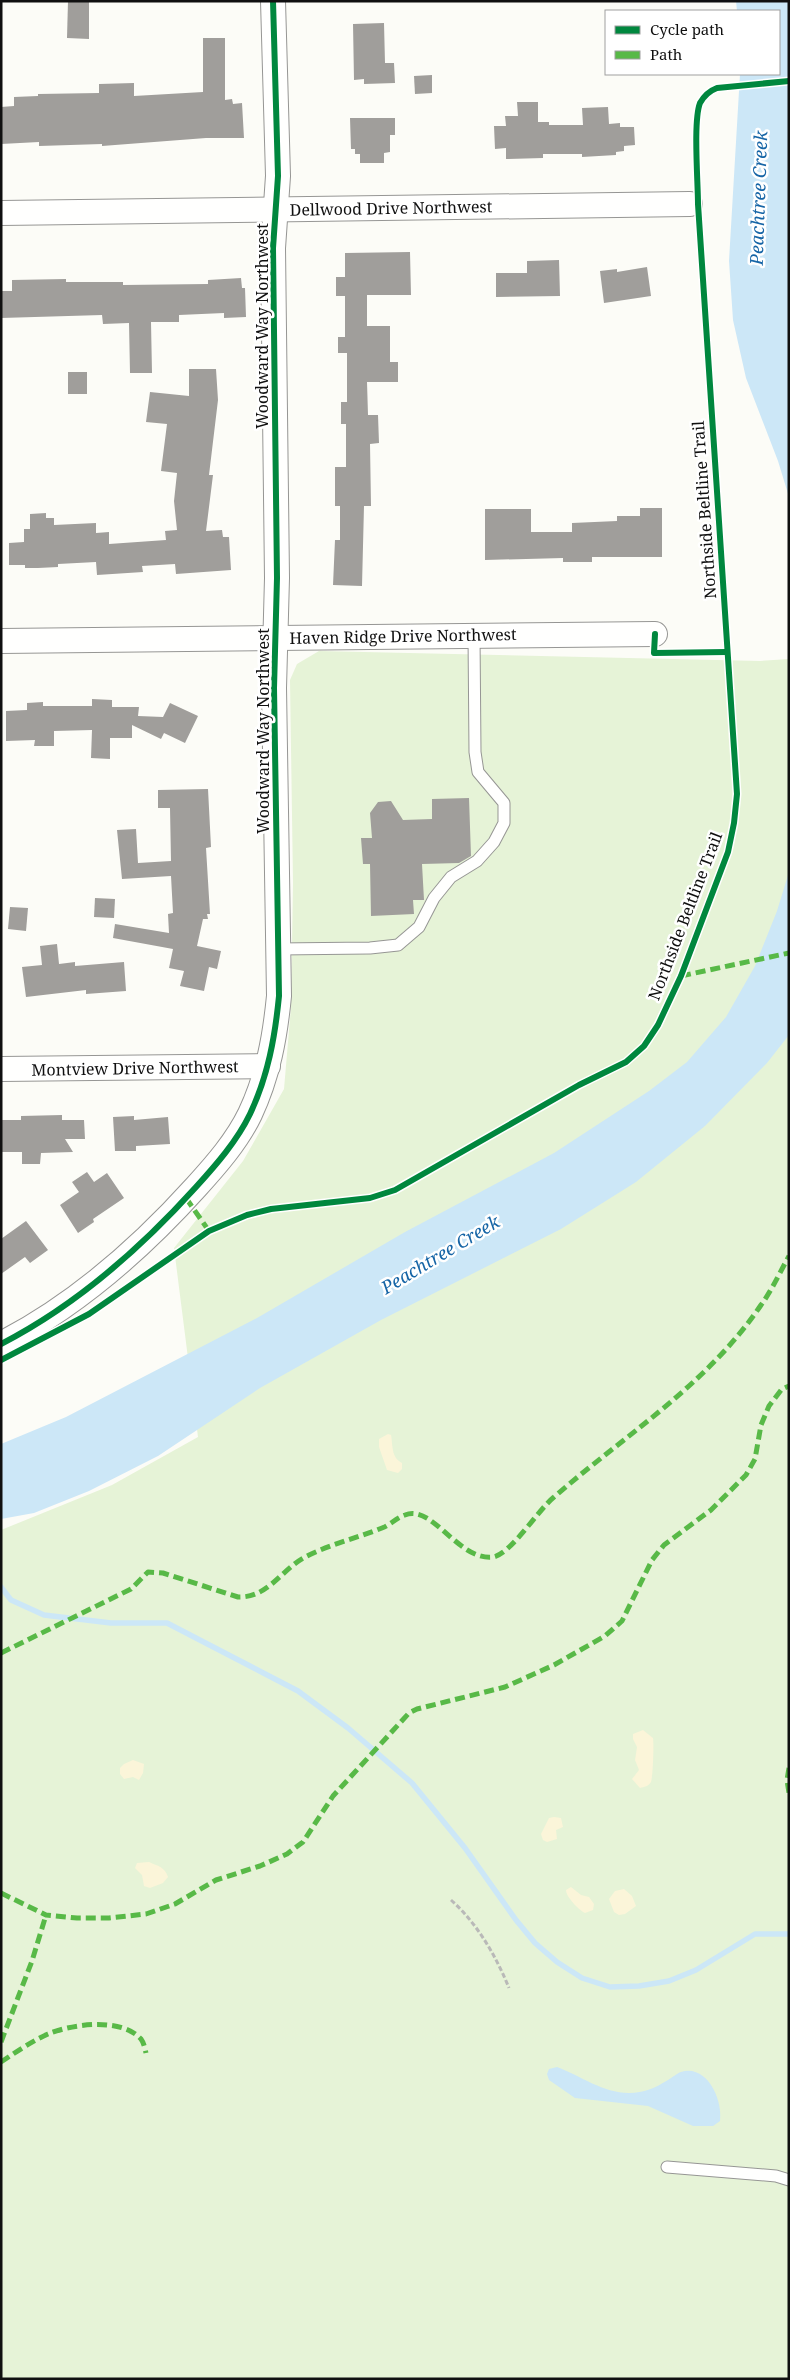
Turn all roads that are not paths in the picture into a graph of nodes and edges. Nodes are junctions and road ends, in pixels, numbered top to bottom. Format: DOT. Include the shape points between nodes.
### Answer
graph roads {
  1 [pos="273,1"];
  2 [pos="690,204"];
  3 [pos="276,209"];
  4 [pos="1,213"];
  5 [pos="655,634"];
  6 [pos="474,635"];
  7 [pos="276,638"];
  8 [pos="1,641"];
  9 [pos="278,949"];
  10 [pos="268,1066"];
  11 [pos="1,1070"];
  12 [pos="1,1344"];
  13 [pos="667,2167"];
  14 [pos="789,2180"];
  1 -- 3 [label="street, Woodward Way Northwest"];
  2 -- 3 [label="street, Dellwood Drive Northwest"];
  3 -- 4 [label="street, Dellwood Drive Northwest"];
  3 -- 7 [label="street, Woodward Way Northwest" via="273,248"];
  5 -- 6 [label="street, Haven Ridge Drive Northwest"];
  6 -- 7 [label="street, Haven Ridge Drive Northwest"];
  6 -- 9 [label="lane" via="478,772 504,803 504,823 494,842 477,862 451,877 434,898 419,927 398,945"];
  7 -- 8 [label="street, Haven Ridge Drive Northwest"];
  7 -- 9 [label="street, Woodward Way Northwest"];
  9 -- 10 [label="street, Woodward Way Northwest" via="276,1034"];
  10 -- 11 [label="street, Montview Drive Northwest"];
  10 -- 12 [label="street, Woodward Way Northwest" via="250,1114 222,1158 170,1216 112,1268 59,1308"];
  13 -- 14 [label="lane" via="776,2176"];
}
